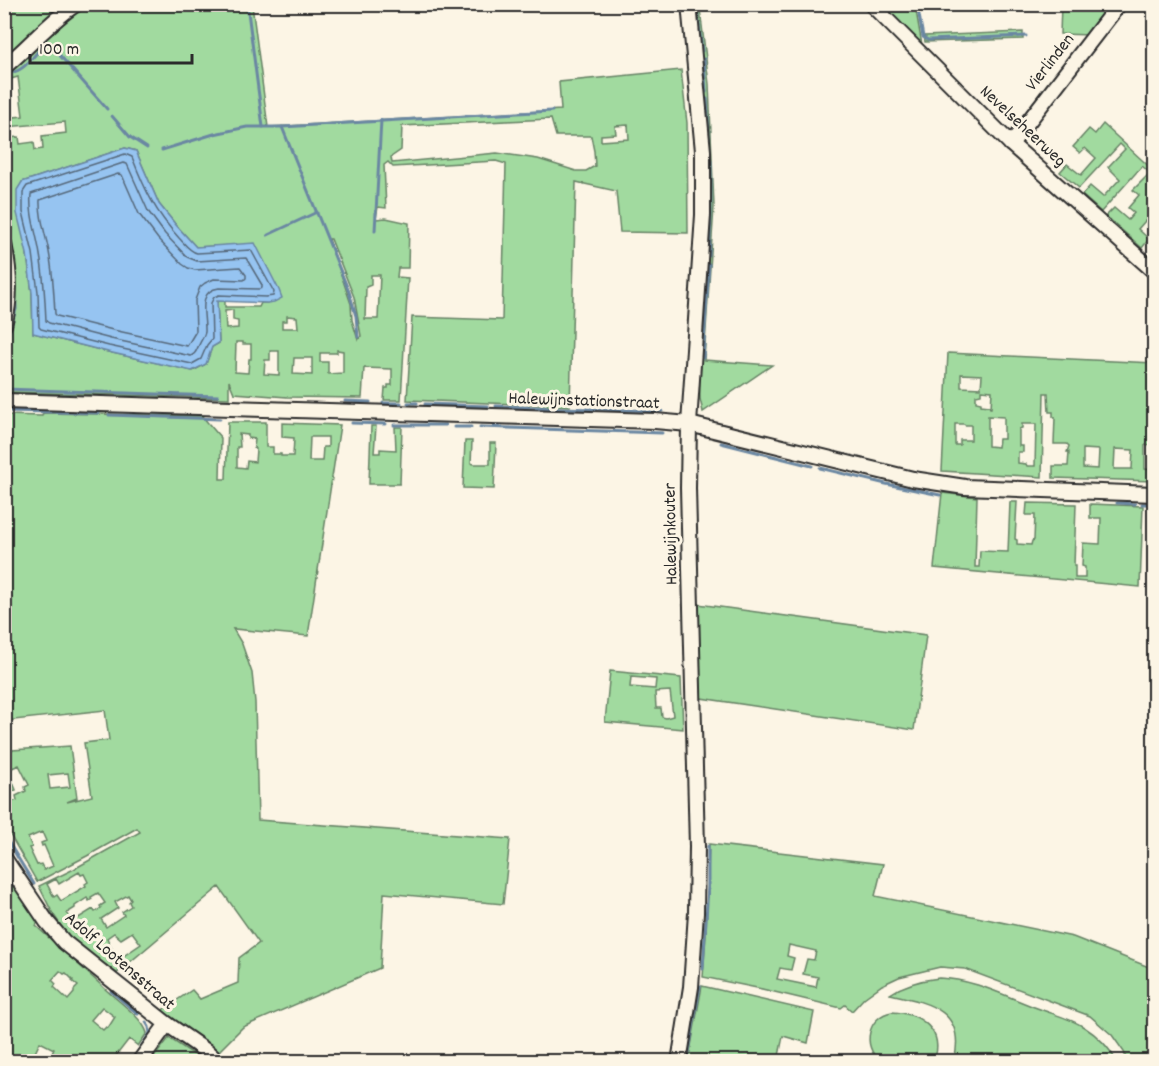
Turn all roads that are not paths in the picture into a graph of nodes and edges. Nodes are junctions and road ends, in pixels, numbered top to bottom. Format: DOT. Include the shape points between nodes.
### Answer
graph roads {
  1 [pos="76,4"];
  2 [pos="689,4"];
  3 [pos="871,4"];
  4 [pos="1119,4"];
  5 [pos="4,67"];
  6 [pos="1011,144"];
  7 [pos="4,244"];
  8 [pos="1155,271"];
  9 [pos="4,325"];
  10 [pos="4,401"];
  11 [pos="689,424"];
  12 [pos="1155,494"];
  13 [pos="4,858"];
  14 [pos="167,1024"];
  15 [pos="139,1062"];
  16 [pos="218,1062"];
  17 [pos="679,1062"];
  1 -- 5 [label="street"];
  2 -- 11 [label="street, Halewijnkouter" via="702,139 703,215"];
  3 -- 6 [label="street, Nevelseheerweg"];
  4 -- 6 [label="street, Vierlinden"];
  6 -- 8 [label="street, Nevelseheerweg"];
  7 -- 9 [label="street" via="9,288"];
  10 -- 11 [label="street, Halewijnstationstraat"];
  11 -- 12 [label="street, Halewijnstationstraat" via="937,483"];
  11 -- 17 [label="street, Halewijnkouter" via="696,913 691,987"];
  13 -- 14 [label="street, Adolf Lootensstraat" via="64,942"];
  14 -- 15 [label="street, Adolf Lootensstraat"];
  14 -- 16 [label="street"];
}
